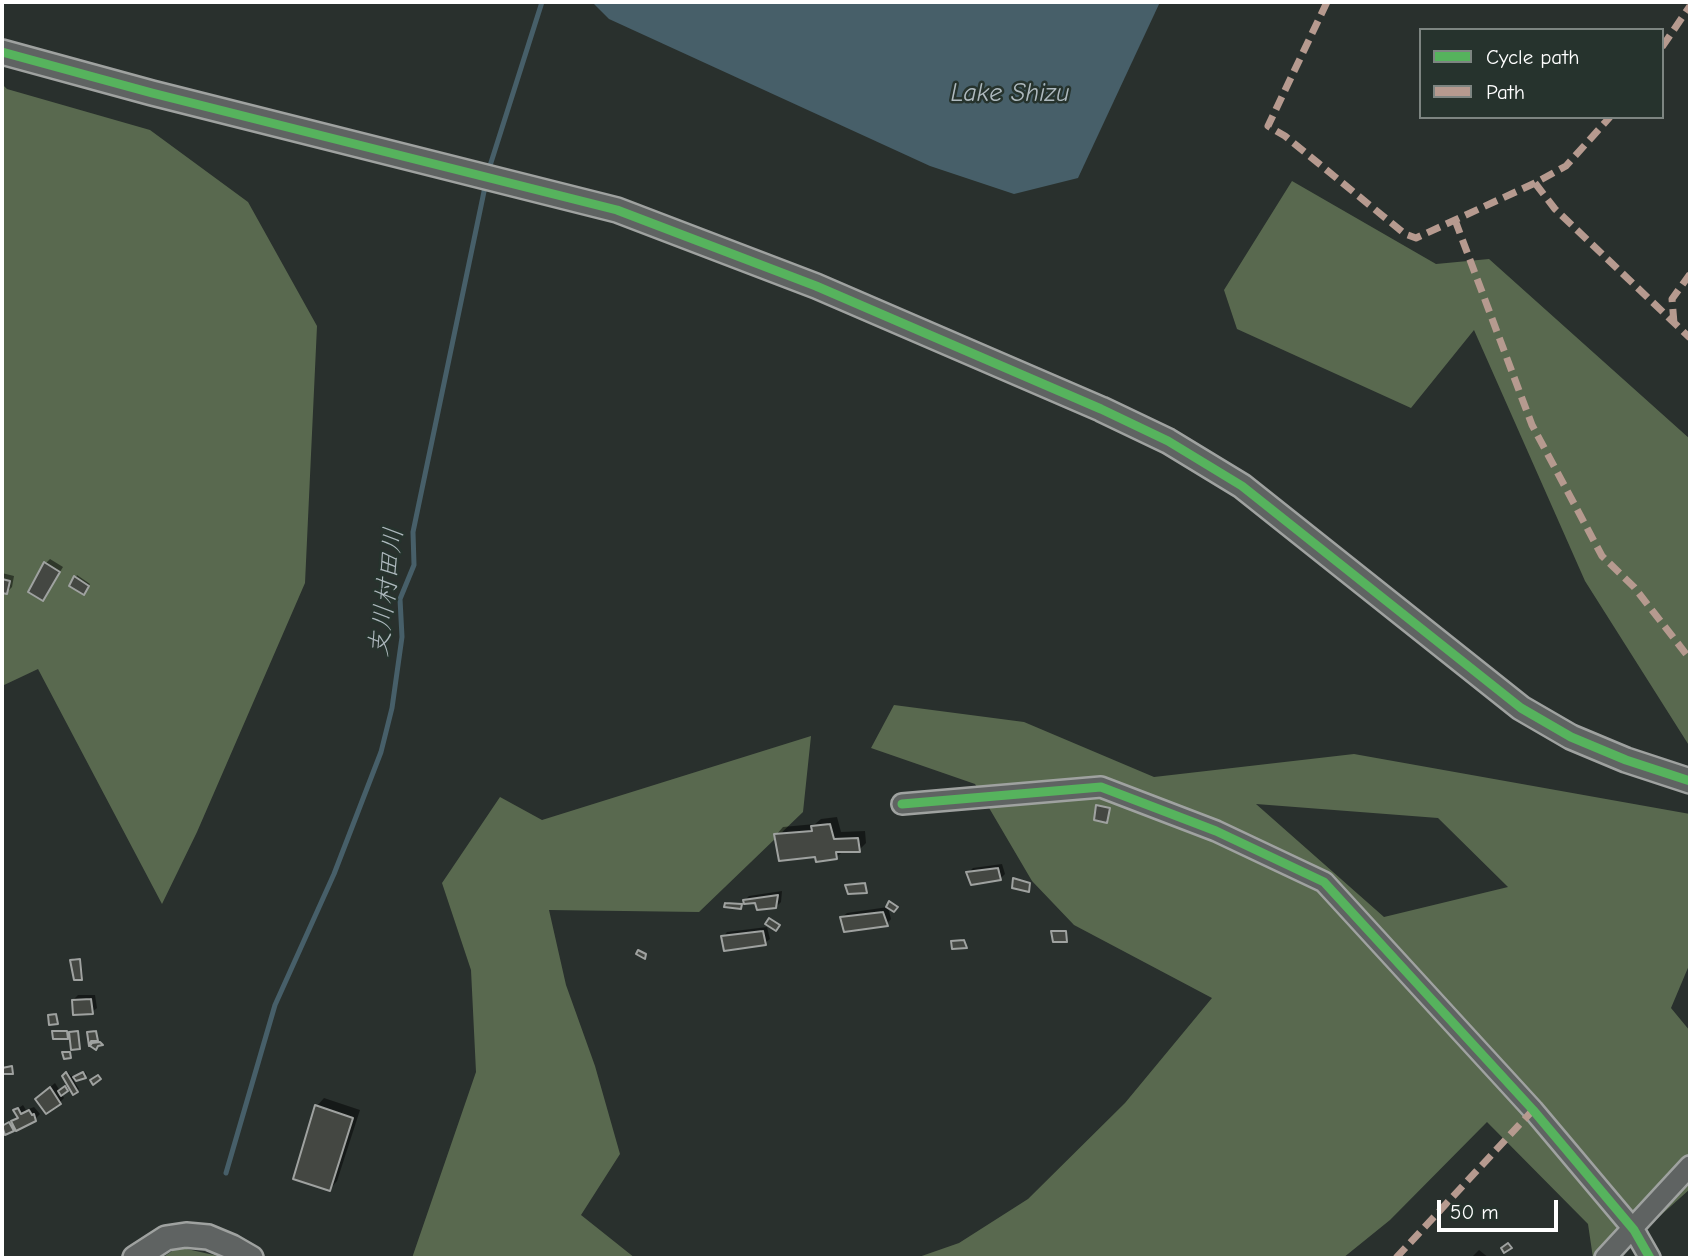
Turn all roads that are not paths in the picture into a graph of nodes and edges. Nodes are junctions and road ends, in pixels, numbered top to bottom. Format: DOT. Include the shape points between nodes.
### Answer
graph roads {
  1 [pos="2,52"];
  2 [pos="1690,781"];
  3 [pos="902,804"];
  4 [pos="1690,1166"];
  5 [pos="1634,1230"];
  6 [pos="135,1258"];
  7 [pos="251,1258"];
  8 [pos="1605,1258"];
  9 [pos="1650,1258"];
  1 -- 2 [label="street" via="617,210 816,286 1168,441 1242,486 1521,708 1572,737"];
  3 -- 5 [label="street" via="1101,787 1216,831 1324,882 1533,1110"];
  4 -- 5 [label="street"];
  5 -- 8 [label="street"];
  5 -- 9 [label="street"];
  6 -- 7 [label="street" via="166,1238 186,1235 208,1237"];
}
